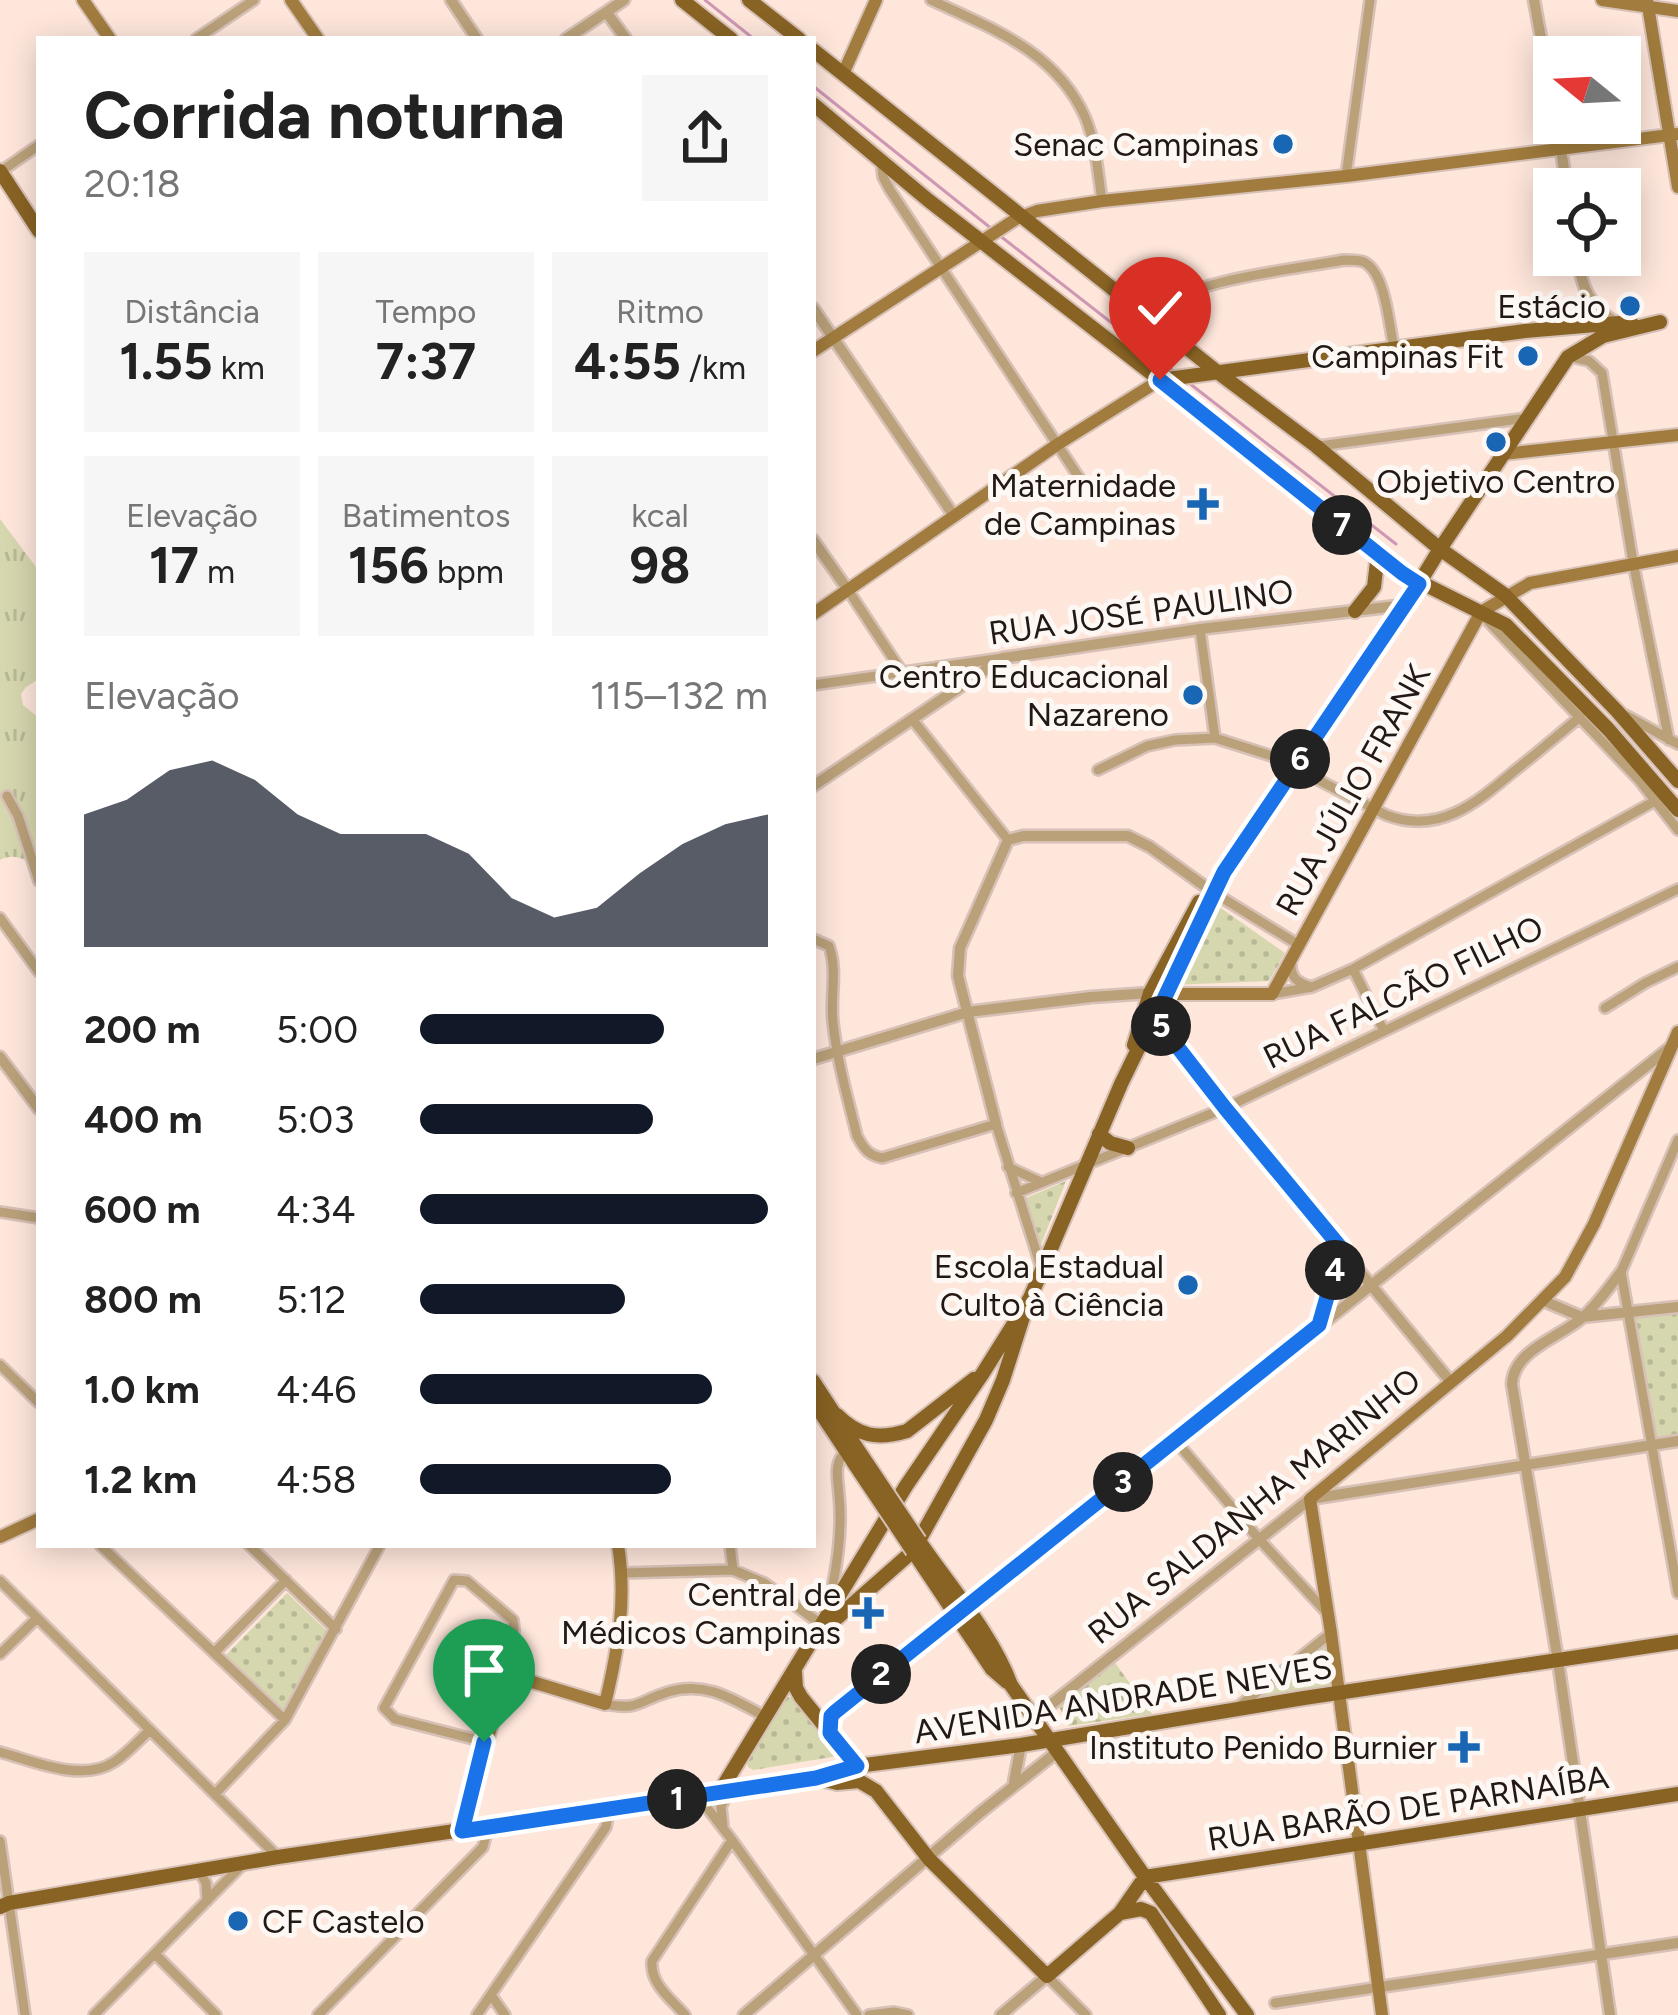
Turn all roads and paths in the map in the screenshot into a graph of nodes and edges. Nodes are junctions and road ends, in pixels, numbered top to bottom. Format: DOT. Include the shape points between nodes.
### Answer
graph roads {
  1 [pos="83,0"];
  2 [pos="254,0"];
  3 [pos="291,0"];
  4 [pos="452,0"];
  5 [pos="599,0"];
  6 [pos="624,0"];
  7 [pos="682,0"];
  8 [pos="749,0"];
  9 [pos="876,0"];
  10 [pos="931,0"];
  11 [pos="1370,0"];
  12 [pos="1534,0"];
  13 [pos="1602,0"];
  14 [pos="1648,3"];
  15 [pos="1678,11"];
  16 [pos="607,13"];
  17 [pos="108,36"];
  18 [pos="200,36"];
  19 [pos="316,36"];
  20 [pos="475,36"];
  21 [pos="571,36"];
  22 [pos="624,36"];
  23 [pos="727,36"];
  24 [pos="795,36"];
  25 [pos="1541,36"];
  26 [pos="816,52"];
  27 [pos="843,74"];
  28 [pos="816,109"];
  29 [pos="1673,135"];
  30 [pos="1561,144"];
  31 [pos="36,148"];
  32 [pos="1562,150"];
  33 [pos="881,160"];
  34 [pos="1565,168"];
  35 [pos="0,171"];
  36 [pos="1346,176"];
  37 [pos="1678,185"];
  38 [pos="1102,201"];
  39 [pos="1018,217"];
  40 [pos="36,227"];
  41 [pos="984,239"];
  42 [pos="941,267"];
  43 [pos="1582,276"];
  44 [pos="816,312"];
  45 [pos="1144,314"];
  46 [pos="1678,320"];
  47 [pos="1616,322"];
  48 [pos="1660,322"];
  49 [pos="833,338"];
  50 [pos="1394,347"];
  51 [pos="816,349"];
  52 [pos="1568,357"];
  53 [pos="1210,371"];
  54 [pos="1167,378"];
  55 [pos="1527,418"];
  56 [pos="1678,435"];
  57 [pos="1058,443"];
  58 [pos="1612,443"];
  59 [pos="1316,446"];
  60 [pos="1503,454"];
  61 [pos="1080,478"];
  62 [pos="954,516"];
  63 [pos="816,544"];
  64 [pos="1440,549"];
  65 [pos="1378,553"];
  66 [pos="1678,556"];
  67 [pos="1633,562"];
  68 [pos="1419,584"];
  69 [pos="848,590"];
  70 [pos="1505,595"];
  71 [pos="1406,605"];
  72 [pos="1355,611"];
  73 [pos="816,612"];
  74 [pos="1482,612"];
  75 [pos="1200,629"];
  76 [pos="1003,658"];
  77 [pos="937,667"];
  78 [pos="902,672"];
  79 [pos="816,685"];
  80 [pos="949,694"];
  81 [pos="1617,711"];
  82 [pos="1580,717"];
  83 [pos="911,719"];
  84 [pos="1215,738"];
  85 [pos="1673,742"];
  86 [pos="1294,768"];
  87 [pos="1098,770"];
  88 [pos="1678,781"];
  89 [pos="816,784"];
  90 [pos="7,796"];
  91 [pos="1655,802"];
  92 [pos="1374,809"];
  93 [pos="1678,810"];
  94 [pos="1678,830"];
  95 [pos="1008,841"];
  96 [pos="36,871"];
  97 [pos="1678,889"];
  98 [pos="1210,890"];
  99 [pos="0,918"];
  100 [pos="816,940"];
  101 [pos="1299,945"];
  102 [pos="1291,960"];
  103 [pos="1678,967"];
  104 [pos="36,969"];
  105 [pos="1353,969"];
  106 [pos="1312,987"];
  107 [pos="1158,994"];
  108 [pos="1273,994"];
  109 [pos="1604,1008"];
  110 [pos="968,1012"];
  111 [pos="1155,1018"];
  112 [pos="1384,1030"];
  113 [pos="1675,1038"];
  114 [pos="836,1052"];
  115 [pos="0,1057"];
  116 [pos="816,1058"];
  117 [pos="1121,1084"];
  118 [pos="36,1105"];
  119 [pos="1225,1108"];
  120 [pos="996,1124"];
  121 [pos="1100,1134"];
  122 [pos="1678,1140"];
  123 [pos="1128,1148"];
  124 [pos="1087,1166"];
  125 [pos="1008,1167"];
  126 [pos="1678,1168"];
  127 [pos="1665,1170"];
  128 [pos="1041,1182"];
  129 [pos="1016,1193"];
  130 [pos="0,1212"];
  131 [pos="36,1218"];
  132 [pos="1341,1248"];
  133 [pos="1042,1271"];
  134 [pos="1621,1272"];
  135 [pos="1370,1283"];
  136 [pos="1030,1298"];
  137 [pos="1544,1300"];
  138 [pos="1678,1307"];
  139 [pos="1630,1313"];
  140 [pos="1582,1317"];
  141 [pos="1319,1325"];
  142 [pos="992,1358"];
  143 [pos="1008,1365"];
  144 [pos="0,1366"];
  145 [pos="983,1372"];
  146 [pos="1450,1381"];
  147 [pos="816,1385"];
  148 [pos="36,1399"];
  149 [pos="816,1405"];
  150 [pos="836,1415"];
  151 [pos="1175,1440"];
  152 [pos="1678,1441"];
  153 [pos="1652,1445"];
  154 [pos="854,1456"];
  155 [pos="1526,1464"];
  156 [pos="1310,1499"];
  157 [pos="36,1520"];
  158 [pos="0,1538"];
  159 [pos="1258,1538"];
  160 [pos="916,1546"];
  161 [pos="103,1548"];
  162 [pos="253,1548"];
  163 [pos="378,1548"];
  164 [pos="619,1548"];
  165 [pos="730,1548"];
  166 [pos="733,1570"];
  167 [pos="623,1573"];
  168 [pos="286,1580"];
  169 [pos="0,1581"];
  170 [pos="1678,1593"];
  171 [pos="961,1610"];
  172 [pos="1329,1615"];
  173 [pos="37,1618"];
  174 [pos="825,1618"];
  175 [pos="336,1629"];
  176 [pos="1331,1633"];
  177 [pos="812,1639"];
  178 [pos="1678,1642"];
  179 [pos="214,1653"];
  180 [pos="0,1654"];
  181 [pos="1558,1661"];
  182 [pos="796,1667"];
  183 [pos="506,1674"];
  184 [pos="1339,1693"];
  185 [pos="604,1704"];
  186 [pos="1234,1711"];
  187 [pos="766,1717"];
  188 [pos="1034,1718"];
  189 [pos="285,1720"];
  190 [pos="150,1730"];
  191 [pos="830,1733"];
  192 [pos="484,1742"];
  193 [pos="1021,1744"];
  194 [pos="1053,1746"];
  195 [pos="746,1748"];
  196 [pos="0,1752"];
  197 [pos="940,1756"];
  198 [pos="857,1766"];
  199 [pos="816,1778"];
  200 [pos="1013,1786"];
  201 [pos="763,1787"];
  202 [pos="876,1791"];
  203 [pos="724,1793"];
  204 [pos="214,1794"];
  205 [pos="1678,1794"];
  206 [pos="698,1796"];
  207 [pos="609,1809"];
  208 [pos="1579,1810"];
  209 [pos="488,1827"];
  210 [pos="462,1831"];
  211 [pos="729,1835"];
  212 [pos="0,1841"];
  213 [pos="1360,1844"];
  214 [pos="278,1857"];
  215 [pos="929,1859"];
  216 [pos="242,1865"];
  217 [pos="200,1871"];
  218 [pos="1145,1877"];
  219 [pos="207,1901"];
  220 [pos="3,1903"];
  221 [pos="1120,1913"];
  222 [pos="1678,1943"];
  223 [pos="155,1954"];
  224 [pos="814,1954"];
  225 [pos="1601,1954"];
  226 [pos="1047,1976"];
  227 [pos="1380,1988"];
  228 [pos="491,1995"];
  229 [pos="1275,2002"];
  230 [pos="25,2015"];
  231 [pos="94,2015"];
  232 [pos="216,2015"];
  233 [pos="318,2015"];
  234 [pos="477,2015"];
  235 [pos="505,2015"];
  236 [pos="685,2015"];
  237 [pos="744,2015"];
  238 [pos="857,2015"];
  239 [pos="869,2015"];
  240 [pos="908,2015"];
  241 [pos="1001,2015"];
  242 [pos="1086,2015"];
  243 [pos="1219,2015"];
  244 [pos="1247,2015"];
  245 [pos="1382,2015"];
  246 [pos="1610,2015"];
  1 -- 17 [label="main road"];
  2 -- 18 [label="street"];
  3 -- 19 [label="main road"];
  4 -- 20 [label="street"];
  5 -- 16 [label="street"];
  6 -- 16 [label="street"];
  7 -- 23 [label="main road"];
  8 -- 24 [label="main road"];
  9 -- 27 [label="main road"];
  10 -- 38 [label="street" via="1027,48 1061,78 1085,118"];
  11 -- 36 [label="street"];
  12 -- 25 [label="street"];
  13 -- 14 [label="main road"];
  14 -- 15 [label="main road"];
  14 -- 29 [label="main road"];
  16 -- 21 [label="street"];
  16 -- 22 [label="street"];
  26 -- 27 [label="main road"];
  27 -- 39 [label="main road"];
  28 -- 33 [label="main road"];
  29 -- 32 [label="main road"];
  29 -- 37 [label="main road"];
  30 -- 32 [label="street"];
  31 -- 35 [label="street"];
  32 -- 34 [label="street"];
  32 -- 36 [label="main road"];
  33 -- 41 [label="main road"];
  33 -- 42 [label="street" via="890,190"];
  35 -- 40 [label="main road"];
  36 -- 38 [label="main road"];
  38 -- 39 [label="main road"];
  39 -- 41 [label="main road"];
  39 -- 45 [label="main road"];
  41 -- 42 [label="main road"];
  41 -- 54 [label="main road"];
  42 -- 49 [label="main road"];
  42 -- 57 [label="street"];
  43 -- 47 [label="street" via="1591,302"];
  44 -- 49 [label="street"];
  45 -- 50 [label="street" via="1196,289 1354,260 1376,273"];
  45 -- 53 [label="main road"];
  46 -- 48 [label="main road"];
  47 -- 48 [label="main road"];
  47 -- 50 [label="main road"];
  48 -- 52 [label="main road" via="1603,336"];
  49 -- 51 [label="main road"];
  49 -- 62 [label="street"];
  50 -- 53 [label="main road"];
  52 -- 55 [label="main road"];
  52 -- 58 [label="street" via="1602,373"];
  53 -- 54 [label="main road"];
  53 -- 59 [label="main road"];
  54 -- 57 [label="main road"];
  54 -- 65 [label="main road"];
  55 -- 59 [label="street"];
  55 -- 60 [label="main road"];
  56 -- 58 [label="main road"];
  57 -- 61 [label="street"];
  57 -- 62 [label="main road"];
  58 -- 60 [label="main road"];
  58 -- 67 [label="street"];
  59 -- 64 [label="main road"];
  60 -- 64 [label="main road"];
  62 -- 69 [label="main road"];
  63 -- 69 [label="street"];
  64 -- 68 [label="main road"];
  64 -- 70 [label="main road"];
  65 -- 68 [label="main road"];
  65 -- 72 [label="main road" via="1374,587"];
  66 -- 67 [label="main road"];
  67 -- 70 [label="main road"];
  67 -- 85 [label="street"];
  68 -- 71 [label="main road"];
  68 -- 74 [label="main road"];
  69 -- 73 [label="main road"];
  69 -- 78 [label="street"];
  70 -- 74 [label="main road"];
  70 -- 81 [label="main road"];
  71 -- 72 [label="street, RUA JOSÉ PAULINO"];
  71 -- 86 [label="main road"];
  72 -- 75 [label="street, RUA JOSÉ PAULINO"];
  74 -- 82 [label="street"];
  74 -- 92 [label="main road, RUA JÚLIO FRANK"];
  74 -- 93 [label="main road" via="1528,646"];
  75 -- 76 [label="street, RUA JOSÉ PAULINO"];
  75 -- 84 [label="street"];
  76 -- 77 [label="street, RUA JOSÉ PAULINO"];
  76 -- 80 [label="street"];
  77 -- 78 [label="street, RUA JOSÉ PAULINO"];
  77 -- 80 [label="street"];
  78 -- 79 [label="street, RUA JOSÉ PAULINO"];
  80 -- 83 [label="street"];
  81 -- 85 [label="street"];
  81 -- 88 [label="main road"];
  82 -- 91 [label="street"];
  82 -- 92 [label="street" via="1458,814 1420,823"];
  83 -- 89 [label="street"];
  83 -- 95 [label="street"];
  84 -- 86 [label="street"];
  84 -- 87 [label="street" via="1147,746"];
  86 -- 92 [label="street"];
  86 -- 98 [label="main road"];
  90 -- 96 [label="street"];
  91 -- 94 [label="street"];
  91 -- 105 [label="street"];
  92 -- 101 [label="main road, RUA JÚLIO FRANK"];
  95 -- 98 [label="street" via="1128,836"];
  95 -- 110 [label="street" via="960,948"];
  97 -- 112 [label="street, RUA FALCÃO FILHO"];
  98 -- 101 [label="street"];
  98 -- 107 [label="main road"];
  99 -- 104 [label="street"];
  100 -- 114 [label="street" via="829,946 835,962"];
  101 -- 102 [label="main road, RUA JÚLIO FRANK"];
  102 -- 106 [label="street" via="1292,975"];
  102 -- 108 [label="main road, RUA JÚLIO FRANK"];
  103 -- 109 [label="street"];
  105 -- 106 [label="street"];
  105 -- 112 [label="street"];
  106 -- 108 [label="street"];
  107 -- 108 [label="main road"];
  107 -- 110 [label="street"];
  107 -- 111 [label="main road"];
  107 -- 117 [label="main road"];
  110 -- 114 [label="street"];
  110 -- 120 [label="street"];
  111 -- 117 [label="main road"];
  111 -- 119 [label="street"];
  112 -- 119 [label="street, RUA FALCÃO FILHO"];
  113 -- 135 [label="street"];
  113 -- 137 [label="main road, RUA SALDANHA MARINHO" via="1579,1256"];
  114 -- 116 [label="street"];
  114 -- 120 [label="street" via="857,1136 872,1156"];
  115 -- 118 [label="street"];
  117 -- 121 [label="main road"];
  119 -- 123 [label="street, RUA FALCÃO FILHO"];
  119 -- 132 [label="street"];
  120 -- 125 [label="street"];
  121 -- 123 [label="main road"];
  121 -- 124 [label="main road"];
  122 -- 127 [label="street"];
  123 -- 124 [label="street, RUA FALCÃO FILHO"];
  124 -- 128 [label="street, RUA FALCÃO FILHO"];
  124 -- 133 [label="main road"];
  125 -- 128 [label="street"];
  125 -- 129 [label="street"];
  126 -- 127 [label="street"];
  127 -- 134 [label="street"];
  128 -- 129 [label="street, RUA FALCÃO FILHO"];
  129 -- 133 [label="street"];
  130 -- 131 [label="street"];
  132 -- 135 [label="street"];
  132 -- 141 [label="street"];
  133 -- 136 [label="main road"];
  134 -- 139 [label="street"];
  134 -- 140 [label="street"];
  135 -- 141 [label="street"];
  135 -- 146 [label="street"];
  136 -- 142 [label="main road"];
  136 -- 143 [label="main road"];
  137 -- 140 [label="street"];
  137 -- 146 [label="main road, RUA SALDANHA MARINHO"];
  138 -- 139 [label="street"];
  139 -- 140 [label="street"];
  139 -- 153 [label="street"];
  140 -- 155 [label="street" via="1520,1360 1512,1375"];
  141 -- 151 [label="street"];
  142 -- 143 [label="main road"];
  142 -- 145 [label="main road"];
  143 -- 160 [label="main road"];
  144 -- 148 [label="street"];
  145 -- 150 [label="main road" via="907,1431 869,1436"];
  145 -- 174 [label="main road"];
  146 -- 156 [label="main road, RUA SALDANHA MARINHO"];
  147 -- 150 [label="main road"];
  149 -- 154 [label="main road"];
  150 -- 154 [label="main road"];
  151 -- 159 [label="street"];
  151 -- 171 [label="street"];
  152 -- 153 [label="street"];
  153 -- 155 [label="street"];
  153 -- 170 [label="street"];
  154 -- 160 [label="main road, bridge"];
  154 -- 174 [label="street" via="840,1456 837,1467 841,1522"];
  155 -- 156 [label="street"];
  155 -- 181 [label="street"];
  156 -- 159 [label="street, RUA SALDANHA MARINHO"];
  156 -- 172 [label="main road"];
  157 -- 158 [label="main road"];
  159 -- 172 [label="street"];
  159 -- 188 [label="street, RUA SALDANHA MARINHO"];
  160 -- 171 [label="main road"];
  160 -- 177 [label="main road"];
  161 -- 179 [label="street"];
  162 -- 168 [label="street"];
  163 -- 175 [label="street"];
  164 -- 167 [label="main road"];
  165 -- 166 [label="street"];
  166 -- 167 [label="street"];
  166 -- 174 [label="street"];
  167 -- 185 [label="main road" via="618,1651"];
  168 -- 175 [label="street"];
  168 -- 179 [label="street"];
  169 -- 173 [label="street"];
  171 -- 188 [label="main road" via="999,1678"];
  171 -- 191 [label="street" via="835,1712"];
  172 -- 176 [label="main road"];
  173 -- 180 [label="street"];
  173 -- 190 [label="street"];
  174 -- 177 [label="main road"];
  175 -- 189 [label="street"];
  176 -- 184 [label="main road"];
  176 -- 186 [label="street"];
  177 -- 182 [label="main road"];
  178 -- 181 [label="main road, AVENIDA ANDRADE NEVES"];
  179 -- 189 [label="street"];
  181 -- 184 [label="main road, AVENIDA ANDRADE NEVES"];
  181 -- 208 [label="street"];
  182 -- 187 [label="main road"];
  182 -- 191 [label="main road" via="801,1697"];
  183 -- 185 [label="main road"];
  183 -- 192 [label="main road"];
  183 -- 192 [label="street" via="513,1620 467,1581 454,1580 384,1706 395,1719"];
  184 -- 186 [label="main road, AVENIDA ANDRADE NEVES"];
  184 -- 213 [label="main road"];
  185 -- 187 [label="street" via="631,1708 698,1687"];
  186 -- 194 [label="main road, AVENIDA ANDRADE NEVES"];
  187 -- 195 [label="main road"];
  188 -- 194 [label="main road"];
  189 -- 204 [label="street"];
  190 -- 196 [label="street" via="116,1761 82,1771"];
  190 -- 204 [label="street"];
  191 -- 198 [label="main road"];
  192 -- 210 [label="main road"];
  193 -- 194 [label="main road, AVENIDA ANDRADE NEVES"];
  193 -- 197 [label="main road, AVENIDA ANDRADE NEVES"];
  193 -- 200 [label="street"];
  194 -- 200 [label="street"];
  194 -- 218 [label="main road"];
  195 -- 201 [label="main road" via="746,1770"];
  195 -- 203 [label="main road"];
  197 -- 198 [label="main road, AVENIDA ANDRADE NEVES"];
  197 -- 202 [label="main road" via="889,1770"];
  198 -- 199 [label="main road, AVENIDA ANDRADE NEVES"];
  199 -- 201 [label="main road, AVENIDA ANDRADE NEVES"];
  199 -- 202 [label="main road" via="859,1781"];
  200 -- 215 [label="street"];
  201 -- 203 [label="main road, AVENIDA ANDRADE NEVES"];
  202 -- 215 [label="main road"];
  203 -- 206 [label="main road, AVENIDA ANDRADE NEVES"];
  203 -- 211 [label="street"];
  204 -- 214 [label="street"];
  205 -- 208 [label="main road, RUA BARÃO DE PARNAÍBA"];
  206 -- 207 [label="main road, AVENIDA ANDRADE NEVES"];
  206 -- 211 [label="street"];
  207 -- 209 [label="main road, AVENIDA ANDRADE NEVES"];
  207 -- 228 [label="street" via="606,1827"];
  208 -- 213 [label="main road, RUA BARÃO DE PARNAÍBA"];
  208 -- 225 [label="street"];
  209 -- 210 [label="main road, AVENIDA ANDRADE NEVES"];
  209 -- 233 [label="street" via="483,1847"];
  210 -- 214 [label="main road, AVENIDA ANDRADE NEVES"];
  211 -- 224 [label="street"];
  211 -- 236 [label="street" via="652,1961 655,1981"];
  212 -- 220 [label="street"];
  213 -- 218 [label="main road, RUA BARÃO DE PARNAÍBA"];
  213 -- 227 [label="main road"];
  214 -- 216 [label="main road, AVENIDA ANDRADE NEVES"];
  215 -- 224 [label="street"];
  215 -- 226 [label="main road"];
  216 -- 217 [label="main road, AVENIDA ANDRADE NEVES"];
  216 -- 219 [label="street"];
  217 -- 219 [label="street"];
  217 -- 220 [label="main road, AVENIDA ANDRADE NEVES"];
  218 -- 221 [label="main road"];
  218 -- 244 [label="main road"];
  219 -- 223 [label="street"];
  220 -- 230 [label="street"];
  221 -- 226 [label="main road"];
  221 -- 243 [label="main road" via="1150,1913"];
  222 -- 225 [label="street"];
  223 -- 231 [label="street"];
  223 -- 232 [label="street"];
  224 -- 237 [label="street"];
  224 -- 238 [label="street"];
  225 -- 227 [label="street"];
  225 -- 246 [label="street"];
  226 -- 241 [label="street"];
  226 -- 242 [label="street"];
  227 -- 229 [label="street"];
  227 -- 245 [label="main road"];
  228 -- 234 [label="street"];
  228 -- 235 [label="street"];
  239 -- 240 [label="street"];
}
